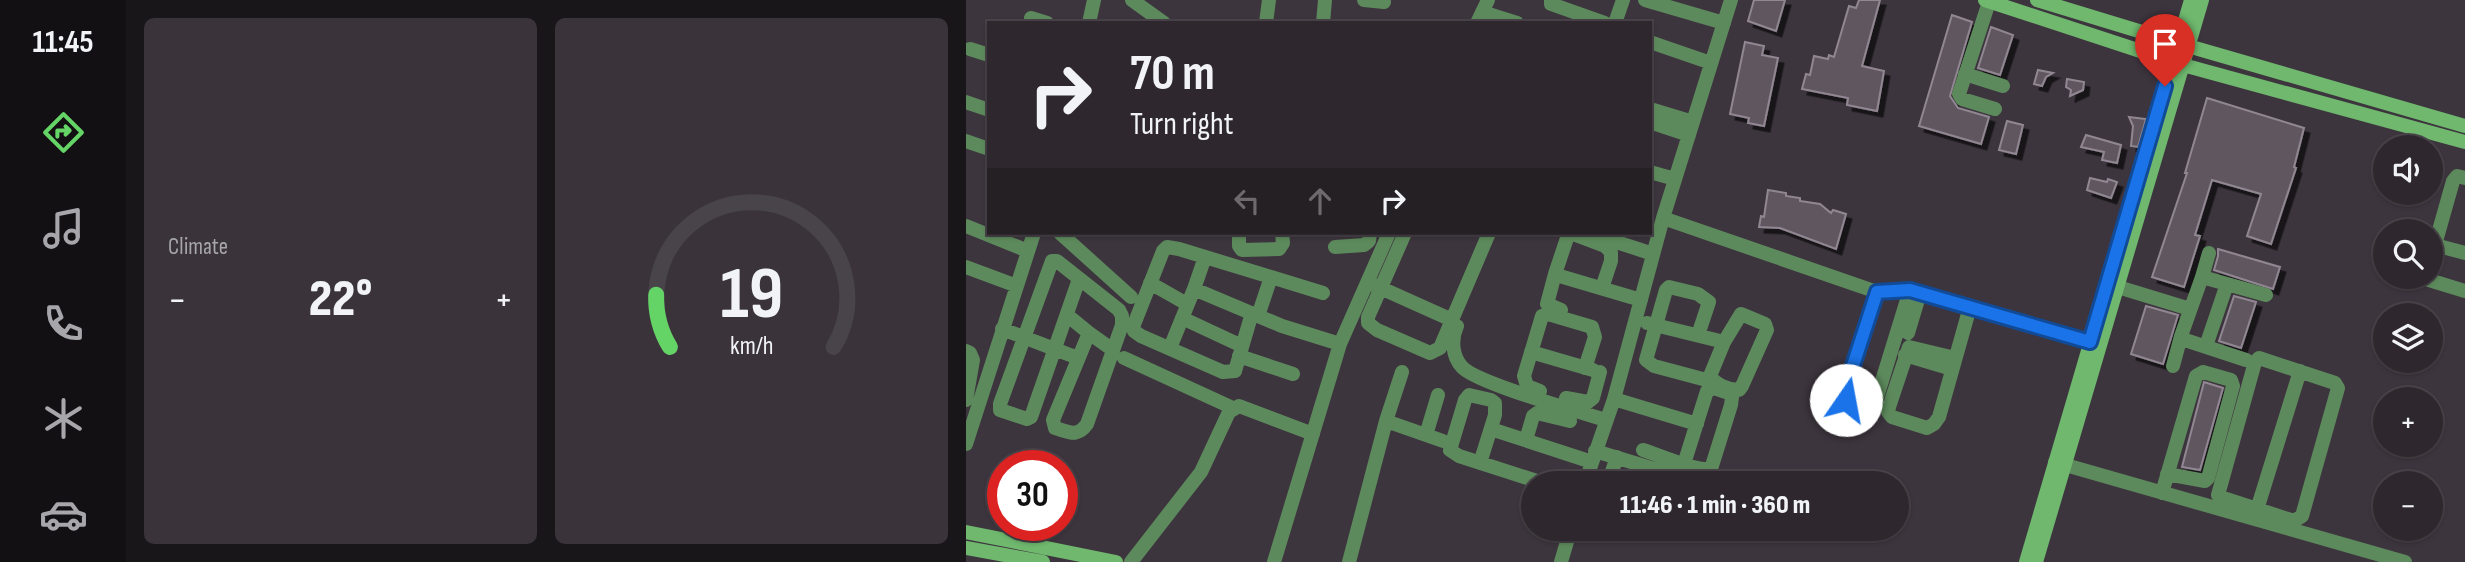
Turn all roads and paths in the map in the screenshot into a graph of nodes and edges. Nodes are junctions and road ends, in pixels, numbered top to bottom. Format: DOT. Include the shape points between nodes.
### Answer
graph roads {
  1 [pos="1094,0"];
  2 [pos="1132,0"];
  3 [pos="1269,0"];
  4 [pos="1325,0"];
  5 [pos="1364,0"];
  6 [pos="1551,0"];
  7 [pos="1626,0"];
  8 [pos="1645,0"];
  9 [pos="1731,0"];
  10 [pos="2037,0"];
  11 [pos="2191,0"];
  12 [pos="2202,0"];
  13 [pos="1987,1"];
  14 [pos="1384,2"];
  15 [pos="1664,3"];
  16 [pos="1577,6"];
  17 [pos="1482,12"];
  18 [pos="1031,18"];
  19 [pos="1040,21"];
  20 [pos="1089,21"];
  21 [pos="1161,21"];
  22 [pos="1266,21"];
  23 [pos="1323,21"];
  24 [pos="1511,21"];
  25 [pos="1602,21"];
  26 [pos="1616,21"];
  27 [pos="1624,21"];
  28 [pos="1724,23"];
  29 [pos="1652,35"];
  30 [pos="1670,40"];
  31 [pos="1652,43"];
  32 [pos="2183,45"];
  33 [pos="970,49"];
  34 [pos="987,54"];
  35 [pos="1711,63"];
  36 [pos="2178,63"];
  37 [pos="1965,74"];
  38 [pos="2003,86"];
  39 [pos="966,102"];
  40 [pos="987,109"];
  41 [pos="1995,109"];
  42 [pos="1652,110"];
  43 [pos="1652,122"];
  44 [pos="2465,126"];
  45 [pos="1691,129"];
  46 [pos="966,141"];
  47 [pos="2465,142"];
  48 [pos="987,148"];
  49 [pos="1652,173"];
  50 [pos="2465,178"];
  51 [pos="1675,179"];
  52 [pos="1663,218"];
  53 [pos="2442,219"];
  54 [pos="966,226"];
  55 [pos="987,234"];
  56 [pos="988,235"];
  57 [pos="1033,235"];
  58 [pos="1062,235"];
  59 [pos="1240,235"];
  60 [pos="1282,235"];
  61 [pos="1370,235"];
  62 [pos="1388,235"];
  63 [pos="1404,235"];
  64 [pos="1486,235"];
  65 [pos="1486,235"];
  66 [pos="1568,235"];
  67 [pos="1576,235"];
  68 [pos="1597,235"];
  69 [pos="1335,247"];
  70 [pos="1028,251"];
  71 [pos="2443,252"];
  72 [pos="2209,253"];
  73 [pos="2465,253"];
  74 [pos="1653,254"];
  75 [pos="1205,257"];
  76 [pos="966,267"];
  77 [pos="1555,274"];
  78 [pos="1271,277"];
  79 [pos="2202,277"];
  80 [pos="1079,279"];
  81 [pos="1150,283"];
  82 [pos="2227,284"];
  83 [pos="2443,284"];
  84 [pos="1374,285"];
  85 [pos="1017,286"];
  86 [pos="2118,287"];
  87 [pos="1602,288"];
  88 [pos="1194,289"];
  89 [pos="2465,291"];
  90 [pos="1877,292"];
  91 [pos="1915,292"];
  92 [pos="1324,293"];
  93 [pos="2266,295"];
  94 [pos="1130,297"];
  95 [pos="1641,300"];
  96 [pos="1970,307"];
  97 [pos="2190,309"];
  98 [pos="1185,311"];
  99 [pos="1255,314"];
  100 [pos="1067,315"];
  101 [pos="1452,320"];
  102 [pos="1636,320"];
  103 [pos="1603,323"];
  104 [pos="1655,324"];
  105 [pos="1002,329"];
  106 [pos="1089,333"];
  107 [pos="1908,333"];
  108 [pos="1698,335"];
  109 [pos="1024,337"];
  110 [pos="2182,339"];
  111 [pos="1724,342"];
  112 [pos="2090,342"];
  113 [pos="966,343"];
  114 [pos="1340,344"];
  115 [pos="2206,346"];
  116 [pos="1170,348"];
  117 [pos="1055,349"];
  118 [pos="966,351"];
  119 [pos="1241,351"];
  120 [pos="1531,352"];
  121 [pos="994,353"];
  122 [pos="1118,354"];
  123 [pos="1078,358"];
  124 [pos="2246,360"];
  125 [pos="1954,364"];
  126 [pos="2173,366"];
  127 [pos="1593,370"];
  128 [pos="2300,371"];
  129 [pos="1402,372"];
  130 [pos="1293,374"];
  131 [pos="1619,378"];
  132 [pos="1714,382"];
  133 [pos="971,392"];
  134 [pos="1438,395"];
  135 [pos="1614,399"];
  136 [pos="1233,408"];
  137 [pos="1606,420"];
  138 [pos="1386,421"];
  139 [pos="1570,421"];
  140 [pos="1696,424"];
  141 [pos="1491,429"];
  142 [pos="1313,434"];
  143 [pos="1426,435"];
  144 [pos="967,440"];
  145 [pos="1526,440"];
  146 [pos="1443,441"];
  147 [pos="1643,450"];
  148 [pos="1593,456"];
  149 [pos="1617,457"];
  150 [pos="1480,463"];
  151 [pos="2060,463"];
  152 [pos="1589,471"];
  153 [pos="1612,471"];
  154 [pos="1669,471"];
  155 [pos="1677,471"];
  156 [pos="1685,471"];
  157 [pos="1702,471"];
  158 [pos="2167,474"];
  159 [pos="1521,476"];
  160 [pos="2162,493"];
  161 [pos="2256,514"];
  162 [pos="966,532"];
  163 [pos="1567,541"];
  164 [pos="966,548"];
  165 [pos="1043,562"];
  166 [pos="1116,562"];
  167 [pos="1131,562"];
  168 [pos="1274,562"];
  169 [pos="1349,562"];
  170 [pos="1561,562"];
  171 [pos="2025,562"];
  172 [pos="2036,562"];
  173 [pos="2405,562"];
  1 -- 20 [label="street"];
  2 -- 21 [label="street"];
  3 -- 22 [label="street"];
  4 -- 23 [label="street"];
  5 -- 14 [label="street"];
  6 -- 16 [label="street" via="1559,8"];
  7 -- 26 [label="street"];
  7 -- 27 [label="street"];
  8 -- 15 [label="street"];
  9 -- 28 [label="street"];
  10 -- 32 [label="street"];
  11 -- 32 [label="street"];
  12 -- 32 [label="street"];
  13 -- 36 [label="street"];
  13 -- 37 [label="street"];
  15 -- 28 [label="street"];
  16 -- 25 [label="street"];
  17 -- 24 [label="street"];
  18 -- 19 [label="street"];
  28 -- 35 [label="street"];
  29 -- 30 [label="street"];
  31 -- 35 [label="street"];
  32 -- 36 [label="street"];
  32 -- 44 [label="street"];
  33 -- 34 [label="street"];
  35 -- 45 [label="street"];
  36 -- 47 [label="street"];
  36 -- 86 [label="street"];
  36 -- 112 [label="street"];
  37 -- 38 [label="street"];
  37 -- 41 [label="street" via="1959,97"];
  39 -- 40 [label="street"];
  42 -- 45 [label="street"];
  43 -- 45 [label="street"];
  45 -- 51 [label="street"];
  46 -- 48 [label="street"];
  49 -- 51 [label="street"];
  50 -- 53 [label="street" via="2457,176 2453,181"];
  51 -- 52 [label="street"];
  52 -- 74 [label="street"];
  52 -- 90 [label="street"];
  54 -- 55 [label="street"];
  56 -- 70 [label="street"];
  57 -- 70 [label="street"];
  58 -- 94 [label="street"];
  59 -- 60 [label="street" via="1239,246 1249,250 1279,249"];
  61 -- 69 [label="street" via="1364,245"];
  62 -- 84 [label="street"];
  63 -- 84 [label="street"];
  64 -- 101 [label="street"];
  65 -- 137 [label="street" via="1454,331 1455,355 1463,369"];
  66 -- 77 [label="street"];
  67 -- 87 [label="street" via="1611,252"];
  68 -- 74 [label="street"];
  70 -- 85 [label="street"];
  71 -- 73 [label="street"];
  72 -- 79 [label="street"];
  74 -- 95 [label="street"];
  75 -- 78 [label="street"];
  75 -- 81 [label="street" via="1167,247"];
  75 -- 88 [label="street"];
  76 -- 85 [label="street"];
  77 -- 87 [label="street"];
  77 -- 103 [label="street" via="1548,307"];
  78 -- 92 [label="street"];
  78 -- 99 [label="street"];
  79 -- 82 [label="street"];
  79 -- 97 [label="street"];
  80 -- 100 [label="street"];
  80 -- 109 [label="street" via="1052,261"];
  80 -- 122 [label="street" via="1119,310"];
  81 -- 98 [label="street"];
  81 -- 116 [label="street" via="1134,331"];
  82 -- 93 [label="street"];
  82 -- 115 [label="street"];
  83 -- 89 [label="street"];
  84 -- 101 [label="street"];
  84 -- 101 [label="street" via="1368,323 1422,351 1440,348"];
  84 -- 114 [label="street"];
  85 -- 105 [label="street"];
  86 -- 97 [label="street"];
  86 -- 151 [label="street"];
  87 -- 95 [label="street"];
  88 -- 98 [label="street"];
  88 -- 99 [label="street"];
  90 -- 91 [label="street"];
  90 -- 91 [label="street" via="1844,395 1849,404 1867,410 1873,407"];
  91 -- 96 [label="street"];
  91 -- 107 [label="street"];
  95 -- 102 [label="street"];
  96 -- 112 [label="street"];
  96 -- 125 [label="street"];
  97 -- 110 [label="street"];
  98 -- 116 [label="street"];
  98 -- 119 [label="street"];
  99 -- 114 [label="street"];
  99 -- 119 [label="street"];
  100 -- 106 [label="street"];
  100 -- 117 [label="street"];
  102 -- 104 [label="street"];
  102 -- 131 [label="street"];
  104 -- 108 [label="street"];
  104 -- 108 [label="street" via="1666,290 1676,287 1709,302"];
  104 -- 132 [label="street" via="1648,363"];
  105 -- 109 [label="street"];
  105 -- 121 [label="street"];
  106 -- 122 [label="street"];
  106 -- 123 [label="street"];
  108 -- 111 [label="street"];
  109 -- 117 [label="street"];
  109 -- 117 [label="street" via="1000,404 1007,414 1031,417"];
  110 -- 115 [label="street"];
  110 -- 126 [label="street"];
  111 -- 132 [label="street" via="1710,376"];
  111 -- 132 [label="street" via="1741,314 1765,324 1767,330 1739,390"];
  112 -- 151 [label="street"];
  113 -- 121 [label="street"];
  114 -- 142 [label="street"];
  115 -- 124 [label="street"];
  116 -- 119 [label="street" via="1223,372 1235,370"];
  117 -- 123 [label="street"];
  118 -- 133 [label="street" via="973,360"];
  119 -- 130 [label="street"];
  120 -- 127 [label="street"];
  120 -- 127 [label="street" via="1524,381 1532,388 1588,402"];
  120 -- 127 [label="street" via="1542,316 1548,314 1595,330"];
  121 -- 133 [label="street"];
  122 -- 123 [label="street" via="1087,424 1075,434 1055,428 1053,420"];
  122 -- 136 [label="street"];
  125 -- 125 [label="street" via="1909,347 1888,412 1927,428 1934,424"];
  127 -- 131 [label="street"];
  128 -- 161 [label="street"];
  128 -- 161 [label="street" via="2338,388 2302,516 2294,521"];
  128 -- 161 [label="street" via="2263,358 2255,362 2218,491 2220,497"];
  129 -- 138 [label="street"];
  131 -- 135 [label="street"];
  133 -- 144 [label="street"];
  134 -- 143 [label="street"];
  135 -- 137 [label="street"];
  135 -- 140 [label="street"];
  136 -- 142 [label="street" via="1239,406"];
  136 -- 167 [label="street" via="1197,478"];
  137 -- 148 [label="street"];
  138 -- 143 [label="street"];
  138 -- 169 [label="street"];
  139 -- 145 [label="street" via="1536,413"];
  140 -- 156 [label="street"];
  140 -- 157 [label="street" via="1707,391 1714,388 1729,393 1731,405 1715,463"];
  141 -- 145 [label="street"];
  141 -- 150 [label="street"];
  141 -- 150 [label="street" via="1495,404 1469,395 1450,450"];
  142 -- 168 [label="street"];
  143 -- 146 [label="street"];
  145 -- 148 [label="street"];
  147 -- 155 [label="street"];
  148 -- 149 [label="street"];
  148 -- 152 [label="street"];
  149 -- 153 [label="street"];
  149 -- 154 [label="street"];
  150 -- 159 [label="street"];
  151 -- 160 [label="street"];
  151 -- 171 [label="street"];
  151 -- 172 [label="street"];
  158 -- 158 [label="street" via="2196,376 2203,372 2231,380 2208,478 2197,481"];
  158 -- 160 [label="street"];
  160 -- 161 [label="street"];
  161 -- 173 [label="street"];
  162 -- 166 [label="street"];
  163 -- 170 [label="street"];
  164 -- 165 [label="street"];
}
